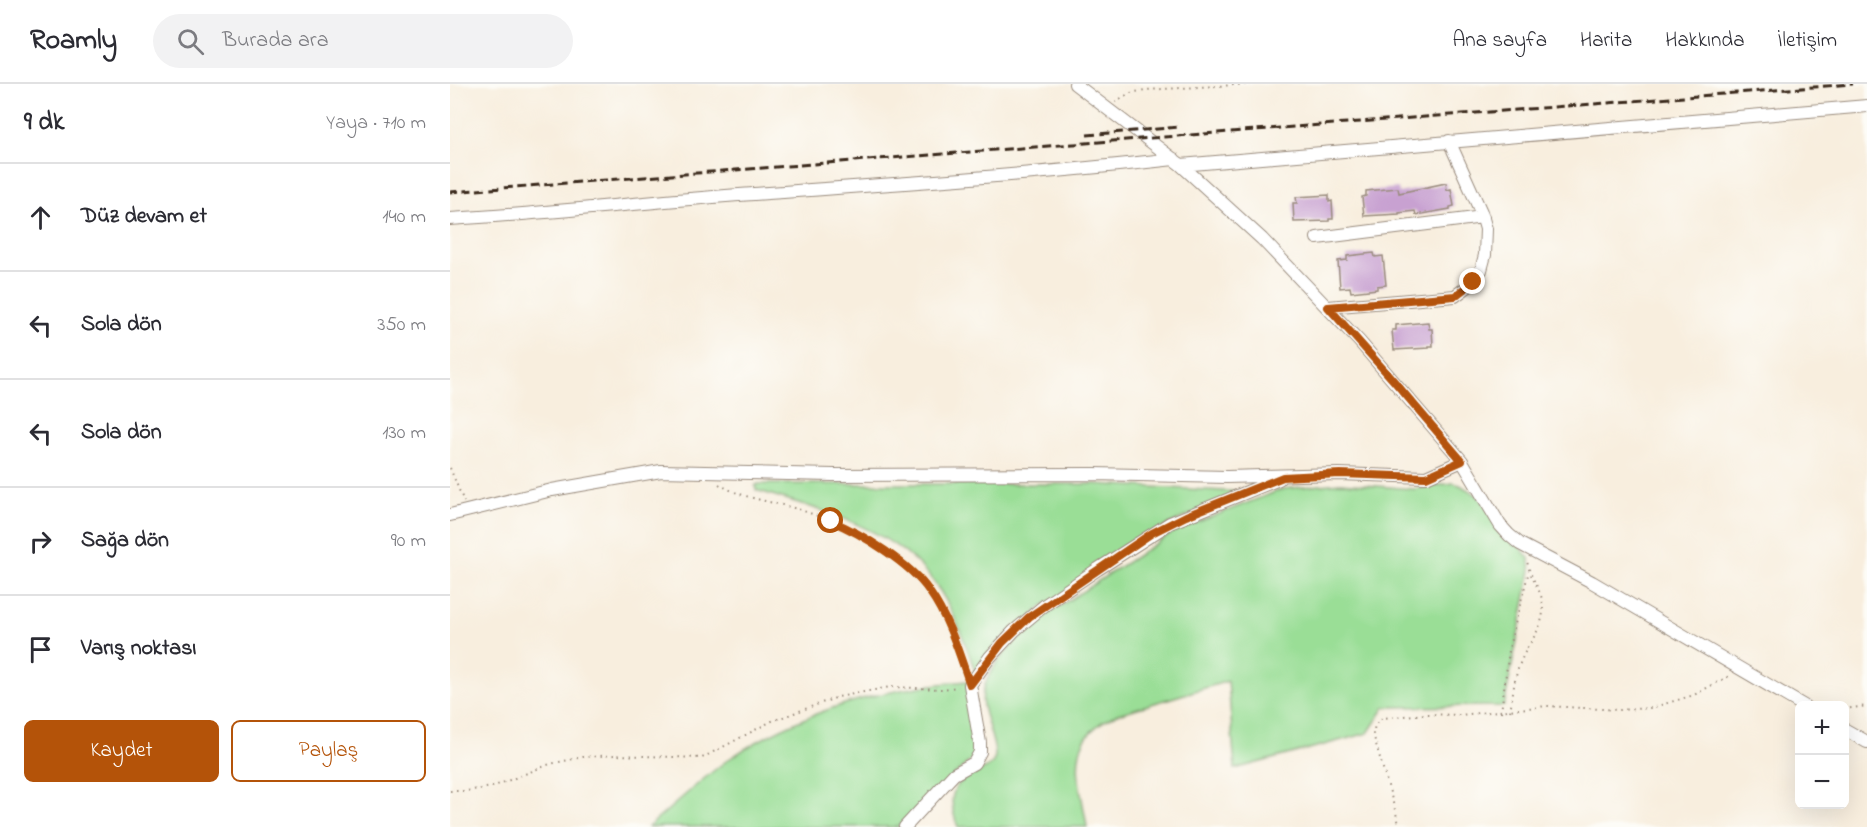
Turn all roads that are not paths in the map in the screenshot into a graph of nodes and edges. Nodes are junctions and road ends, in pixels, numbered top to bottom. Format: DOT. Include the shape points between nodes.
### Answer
graph roads {
  1 [pos="1075,84"];
  2 [pos="1867,106"];
  3 [pos="1449,141"];
  4 [pos="1177,162"];
  5 [pos="1482,217"];
  6 [pos="450,219"];
  7 [pos="1317,238"];
  8 [pos="1328,307"];
  9 [pos="1462,461"];
  10 [pos="1283,477"];
  11 [pos="450,515"];
  12 [pos="1797,701"];
  13 [pos="1849,731"];
  14 [pos="1867,742"];
  15 [pos="905,827"];
  1 -- 4 [label="street"];
  2 -- 3 [label="street"];
  3 -- 4 [label="street"];
  3 -- 5 [label="street"];
  4 -- 6 [label="street"];
  4 -- 8 [label="street" via="1262,238"];
  5 -- 7 [label="street"];
  5 -- 8 [label="street" via="1485,255 1478,276 1462,293"];
  8 -- 9 [label="street"];
  9 -- 10 [label="street" via="1426,477"];
  9 -- 12 [label="street" via="1500,525 1520,544"];
  10 -- 11 [label="street" via="661,471 552,490"];
  10 -- 15 [label="street" via="1170,523 1045,605 1014,631 970,685 980,742 978,756 974,763 954,774"];
  13 -- 14 [label="street"];
}
